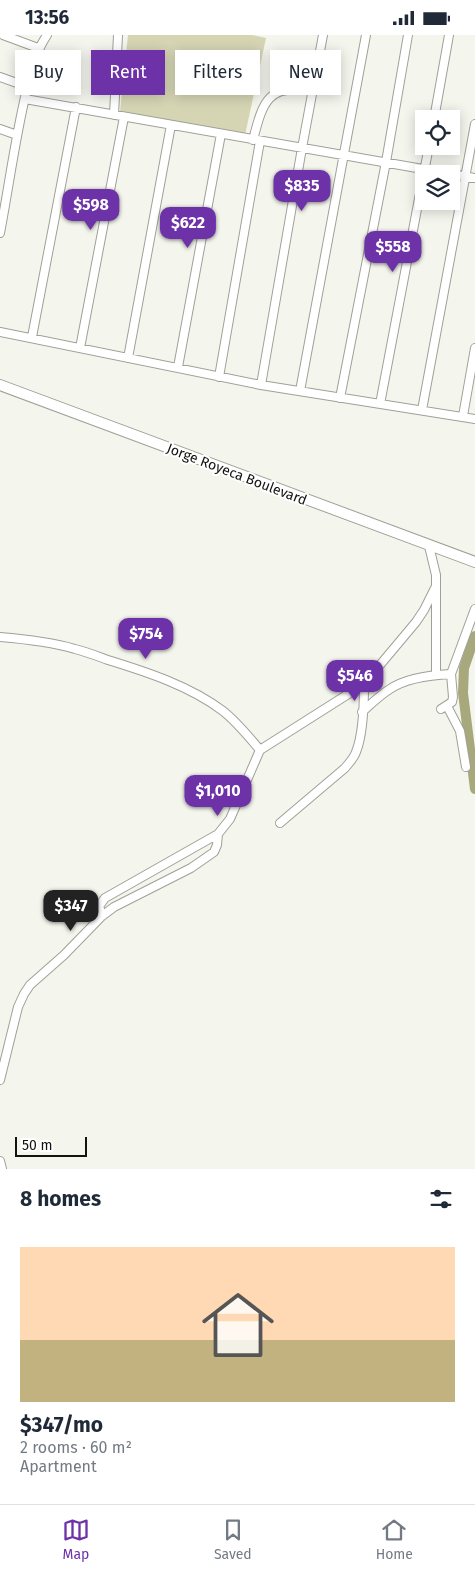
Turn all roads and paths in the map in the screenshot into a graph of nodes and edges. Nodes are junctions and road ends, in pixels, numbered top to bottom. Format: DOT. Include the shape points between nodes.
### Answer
graph roads {
  1 [pos="3,35"];
  2 [pos="47,35"];
  3 [pos="118,35"];
  4 [pos="323,35"];
  5 [pos="366,35"];
  6 [pos="408,35"];
  7 [pos="449,35"];
  8 [pos="38,48"];
  9 [pos="321,50"];
  10 [pos="0,77"];
  11 [pos="15,82"];
  12 [pos="26,95"];
  13 [pos="273,95"];
  14 [pos="313,95"];
  15 [pos="25,99"];
  16 [pos="76,107"];
  17 [pos="436,110"];
  18 [pos="114,115"];
  19 [pos="124,117"];
  20 [pos="475,123"];
  21 [pos="172,125"];
  22 [pos="0,129"];
  23 [pos="221,134"];
  24 [pos="17,135"];
  25 [pos="257,140"];
  26 [pos="302,148"];
  27 [pos="343,155"];
  28 [pos="386,162"];
  29 [pos="415,167"];
  30 [pos="460,175"];
  31 [pos="465,176"];
  32 [pos="0,178"];
  33 [pos="475,178"];
  34 [pos="9,181"];
  35 [pos="416,210"];
  36 [pos="0,230"];
  37 [pos="0,332"];
  38 [pos="32,337"];
  39 [pos="475,347"];
  40 [pos="80,348"];
  41 [pos="128,358"];
  42 [pos="178,367"];
  43 [pos="219,377"];
  44 [pos="0,385"];
  45 [pos="261,385"];
  46 [pos="300,391"];
  47 [pos="340,398"];
  48 [pos="380,404"];
  49 [pos="422,410"];
  50 [pos="462,416"];
  51 [pos="475,419"];
  52 [pos="429,546"];
  53 [pos="475,562"];
  54 [pos="436,586"];
  55 [pos="475,609"];
  56 [pos="0,637"];
  57 [pos="451,674"];
  58 [pos="436,675"];
  59 [pos="364,684"];
  60 [pos="362,712"];
  61 [pos="260,749"];
  62 [pos="466,767"];
  63 [pos="280,823"];
  64 [pos="218,834"];
  65 [pos="102,916"];
  66 [pos="0,1080"];
  67 [pos="0,1161"];
  68 [pos="2,1169"];
  1 -- 8 [label="street"];
  2 -- 8 [label="street"];
  3 -- 18 [label="street"];
  4 -- 9 [label="street"];
  5 -- 27 [label="street"];
  6 -- 28 [label="street"];
  7 -- 17 [label="street"];
  10 -- 11 [label="street"];
  12 -- 15 [label="street"];
  13 -- 25 [label="street" via="260,114"];
  14 -- 26 [label="street"];
  15 -- 16 [label="street"];
  15 -- 24 [label="street"];
  16 -- 18 [label="street"];
  16 -- 38 [label="street"];
  18 -- 19 [label="street"];
  19 -- 21 [label="street"];
  19 -- 40 [label="street"];
  20 -- 31 [label="street"];
  21 -- 23 [label="street"];
  21 -- 41 [label="street"];
  22 -- 24 [label="street"];
  23 -- 25 [label="street"];
  23 -- 42 [label="street"];
  24 -- 34 [label="street"];
  25 -- 26 [label="street"];
  25 -- 43 [label="street"];
  26 -- 27 [label="street"];
  26 -- 45 [label="street"];
  27 -- 28 [label="street"];
  27 -- 46 [label="street"];
  28 -- 29 [label="street"];
  28 -- 47 [label="street"];
  30 -- 31 [label="street"];
  31 -- 33 [label="street"];
  31 -- 49 [label="street"];
  32 -- 34 [label="street"];
  34 -- 36 [label="street"];
  35 -- 48 [label="street"];
  37 -- 38 [label="street"];
  38 -- 40 [label="street"];
  39 -- 50 [label="street"];
  40 -- 41 [label="street"];
  41 -- 42 [label="street"];
  42 -- 43 [label="street"];
  43 -- 45 [label="street"];
  44 -- 52 [label="street, Jorge Royeca Boulevard"];
  45 -- 46 [label="street"];
  46 -- 47 [label="street"];
  47 -- 48 [label="street"];
  48 -- 49 [label="street"];
  49 -- 50 [label="street"];
  50 -- 51 [label="street"];
  52 -- 53 [label="street, Jorge Royeca Boulevard"];
  52 -- 54 [label="street"];
  54 -- 58 [label="street"];
  54 -- 59 [label="street" via="416,622"];
  55 -- 57 [label="street"];
  56 -- 61 [label="street" via="23,638 75,649 181,686 222,710"];
  57 -- 58 [label="street"];
  57 -- 62 [label="street" via="452,702 444,707 460,731"];
  58 -- 60 [label="street" via="397,685"];
  59 -- 60 [label="street"];
  59 -- 61 [label="street"];
  60 -- 63 [label="street" via="359,743 352,761"];
  61 -- 64 [label="street" via="230,819"];
  64 -- 65 [label="street" via="214,852 191,868 123,901"];
  64 -- 65 [label="street" via="105,898 99,906"];
  65 -- 66 [label="street" via="24,994"];
  67 -- 68 [label="street"];
}
